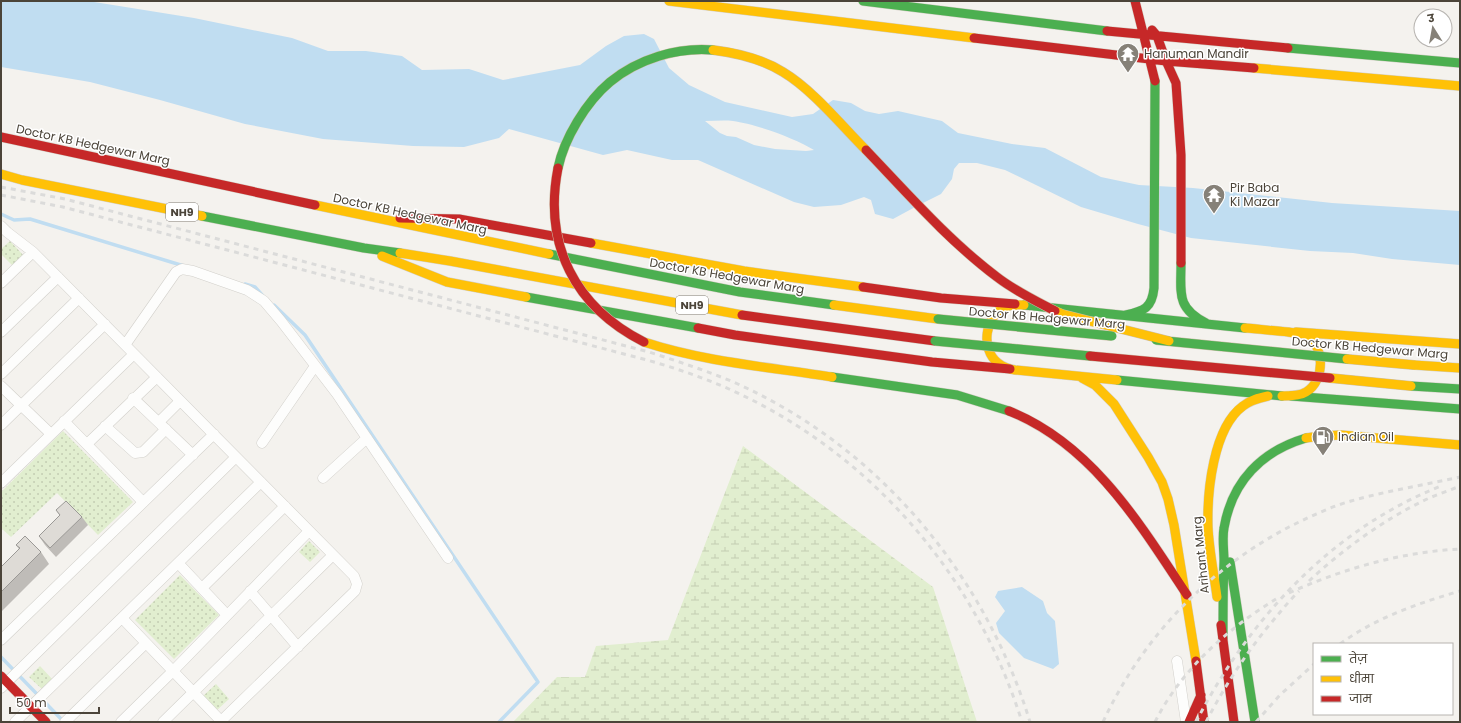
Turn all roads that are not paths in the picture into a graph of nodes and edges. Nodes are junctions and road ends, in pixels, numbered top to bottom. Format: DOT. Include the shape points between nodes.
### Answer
graph roads {
  1 [pos="669,1"];
  2 [pos="863,1"];
  3 [pos="1135,1"];
  4 [pos="1140,16"];
  5 [pos="1143,35"];
  6 [pos="1157,36"];
  7 [pos="1151,59"];
  8 [pos="1166,61"];
  9 [pos="1460,63"];
  10 [pos="1460,86"];
  11 [pos="1,137"];
  12 [pos="1,174"];
  13 [pos="365,217"];
  14 [pos="3,232"];
  15 [pos="364,248"];
  16 [pos="33,252"];
  17 [pos="58,277"];
  18 [pos="1,283"];
  19 [pos="79,298"];
  20 [pos="1024,305"];
  21 [pos="1110,314"];
  22 [pos="1123,315"];
  23 [pos="1206,323"];
  24 [pos="105,324"];
  25 [pos="1291,331"];
  26 [pos="1,332"];
  27 [pos="1245,334"];
  28 [pos="1169,341"];
  29 [pos="1460,344"];
  30 [pos="126,345"];
  31 [pos="134,354"];
  32 [pos="315,366"];
  33 [pos="1460,368"];
  34 [pos="1015,370"];
  35 [pos="1103,371"];
  36 [pos="1,374"];
  37 [pos="1069,375"];
  38 [pos="157,376"];
  39 [pos="1240,384"];
  40 [pos="1,386"];
  41 [pos="1460,389"];
  42 [pos="1281,395"];
  43 [pos="134,398"];
  44 [pos="180,401"];
  45 [pos="22,404"];
  46 [pos="1460,409"];
  47 [pos="64,421"];
  48 [pos="1,425"];
  49 [pos="105,426"];
  50 [pos="162,426"];
  51 [pos="51,434"];
  52 [pos="214,434"];
  53 [pos="367,438"];
  54 [pos="262,443"];
  55 [pos="87,444"];
  56 [pos="1460,445"];
  57 [pos="193,455"];
  58 [pos="236,457"];
  59 [pos="323,478"];
  60 [pos="261,482"];
  61 [pos="1,483"];
  62 [pos="143,502"];
  63 [pos="285,506"];
  64 [pos="1224,528"];
  65 [pos="308,531"];
  66 [pos="333,555"];
  67 [pos="448,558"];
  68 [pos="178,563"];
  69 [pos="202,588"];
  70 [pos="250,591"];
  71 [pos="1187,595"];
  72 [pos="227,614"];
  73 [pos="272,616"];
  74 [pos="122,618"];
  75 [pos="1223,638"];
  76 [pos="1,640"];
  77 [pos="146,643"];
  78 [pos="298,647"];
  79 [pos="1177,661"];
  80 [pos="173,671"];
  81 [pos="3,682"];
  82 [pos="194,692"];
  83 [pos="1201,695"];
  84 [pos="31,706"];
  85 [pos="220,721"];
  86 [pos="15,722"];
  87 [pos="46,722"];
  88 [pos="65,722"];
  89 [pos="121,722"];
  90 [pos="163,722"];
  91 [pos="1188,722"];
  92 [pos="1204,722"];
  93 [pos="1234,722"];
  94 [pos="1255,722"];
  1 -- 7 [label="main road"];
  2 -- 5 [label="main road"];
  3 -- 4 [label="main road"];
  4 -- 5 [label="main road"];
  4 -- 6 [label="main road"];
  5 -- 6 [label="main road"];
  5 -- 7 [label="main road"];
  6 -- 8 [label="main road"];
  6 -- 9 [label="main road"];
  7 -- 8 [label="main road"];
  7 -- 22 [label="main road" via="1156,85 1153,300 1140,311"];
  8 -- 10 [label="main road"];
  8 -- 23 [label="main road" via="1176,83 1182,155 1181,295 1184,305 1195,317"];
  11 -- 13 [label="main road, Doctor KB Hedgewar Marg"];
  12 -- 15 [label="main road, NH9"];
  13 -- 20 [label="main road" via="459,219 744,271 941,298"];
  13 -- 28 [label="main road, Doctor KB Hedgewar Marg / NH9, bridge" via="740,292 938,319"];
  14 -- 16 [label="street"];
  15 -- 34 [label="main road" via="447,282 735,335 932,362"];
  15 -- 41 [label="main road, NH9, bridge" via="450,261 737,314 935,341"];
  16 -- 17 [label="street"];
  16 -- 18 [label="street"];
  17 -- 19 [label="street"];
  17 -- 26 [label="street"];
  19 -- 24 [label="street"];
  19 -- 36 [label="street"];
  20 -- 21 [label="main road"];
  20 -- 34 [label="main road" via="1010,306 995,314 986,333 986,343 997,362 1005,368"];
  21 -- 22 [label="main road"];
  21 -- 35 [label="main road"];
  22 -- 23 [label="main road"];
  23 -- 27 [label="main road"];
  24 -- 30 [label="street"];
  24 -- 45 [label="street"];
  25 -- 27 [label="main road"];
  25 -- 29 [label="main road"];
  25 -- 42 [label="main road" via="1303,334 1319,351 1320,374 1305,392"];
  27 -- 39 [label="main road"];
  28 -- 33 [label="main road, Doctor KB Hedgewar Marg, bridge"];
  28 -- 71 [label="main road, bridge" via="1062,314 1033,300 998,278 960,247 816,99 779,70 754,58 726,51 700,49 671,52 630,69 599,93 578,121 561,154 554,185 557,241 578,287 611,322 644,342 672,351 957,395 1029,420 1062,441 1091,465 1118,497"];
  30 -- 31 [label="street"];
  30 -- 32 [label="street" via="176,272 186,269 247,290 264,302"];
  31 -- 38 [label="street"];
  31 -- 47 [label="street"];
  32 -- 53 [label="street"];
  32 -- 54 [label="street"];
  34 -- 37 [label="main road"];
  35 -- 37 [label="main road"];
  35 -- 39 [label="main road"];
  37 -- 71 [label="main road, Arihant Marg" via="1084,379 1107,396 1120,412 1156,472 1165,489 1171,510"];
  38 -- 43 [label="street"];
  38 -- 44 [label="street"];
  39 -- 42 [label="main road"];
  40 -- 45 [label="street"];
  42 -- 46 [label="main road"];
  42 -- 75 [label="main road, Arihant Marg" via="1247,403 1238,410 1219,439 1209,499 1209,533"];
  43 -- 49 [label="street"];
  43 -- 50 [label="street"];
  44 -- 50 [label="street"];
  44 -- 52 [label="street"];
  45 -- 48 [label="street"];
  45 -- 51 [label="street"];
  47 -- 51 [label="street"];
  47 -- 55 [label="street"];
  49 -- 50 [label="street" via="135,453 143,452"];
  49 -- 55 [label="street"];
  50 -- 57 [label="street"];
  51 -- 61 [label="street"];
  52 -- 57 [label="street"];
  52 -- 58 [label="street"];
  53 -- 59 [label="street"];
  53 -- 67 [label="street"];
  55 -- 62 [label="street"];
  56 -- 64 [label="main road" via="1342,436 1298,439 1268,456 1249,472 1237,490"];
  57 -- 62 [label="street"];
  58 -- 60 [label="street"];
  58 -- 81 [label="street"];
  60 -- 63 [label="street"];
  60 -- 68 [label="street"];
  62 -- 76 [label="street"];
  63 -- 65 [label="street"];
  63 -- 69 [label="street"];
  64 -- 75 [label="main road"];
  64 -- 94 [label="main road"];
  65 -- 66 [label="street"];
  65 -- 70 [label="street"];
  66 -- 73 [label="street"];
  66 -- 78 [label="street" via="354,576 356,591"];
  68 -- 69 [label="street"];
  68 -- 74 [label="street"];
  69 -- 72 [label="street"];
  70 -- 72 [label="street"];
  70 -- 73 [label="street"];
  71 -- 83 [label="main road, Arihant Marg"];
  72 -- 80 [label="street"];
  73 -- 78 [label="street"];
  73 -- 82 [label="street"];
  74 -- 77 [label="street"];
  74 -- 84 [label="street"];
  75 -- 93 [label="main road, Arihant Marg"];
  77 -- 80 [label="street"];
  77 -- 88 [label="street"];
  78 -- 85 [label="street"];
  79 -- 91 [label="street"];
  80 -- 82 [label="street"];
  80 -- 89 [label="street"];
  81 -- 84 [label="main road"];
  82 -- 85 [label="street"];
  82 -- 90 [label="street"];
  83 -- 91 [label="main road"];
  83 -- 92 [label="main road, Arihant Marg"];
  84 -- 86 [label="street"];
  84 -- 87 [label="main road"];
}
